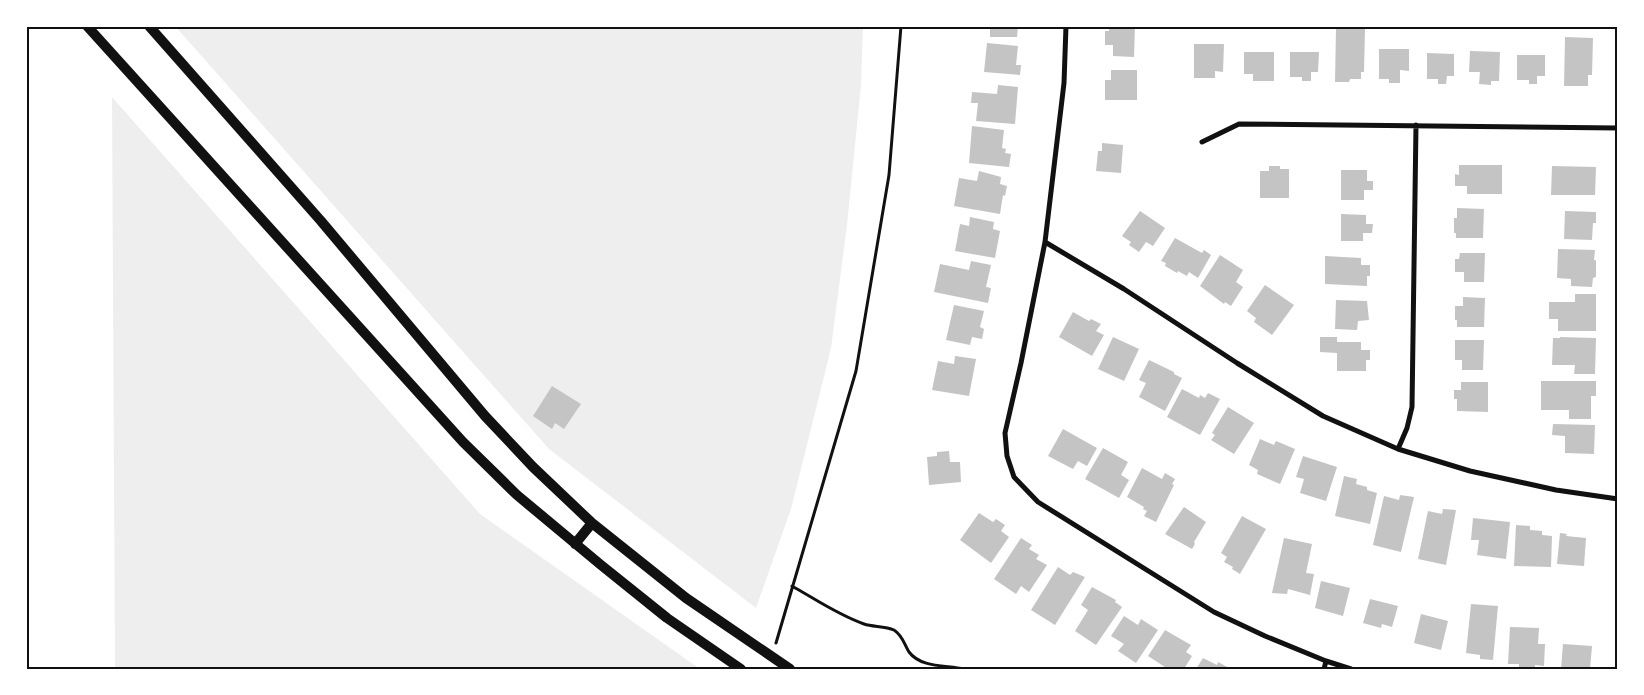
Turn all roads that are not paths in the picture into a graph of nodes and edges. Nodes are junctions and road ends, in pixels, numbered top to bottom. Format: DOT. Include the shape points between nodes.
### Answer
graph roads {
  1 [pos="87,26"];
  2 [pos="149,26"];
  3 [pos="1066,26"];
  4 [pos="1416,125"];
  5 [pos="1618,128"];
  6 [pos="1202,142"];
  7 [pos="1045,242"];
  8 [pos="1398,448"];
  9 [pos="1618,499"];
  10 [pos="592,523"];
  11 [pos="575,544"];
  12 [pos="1326,661"];
  13 [pos="741,669"];
  14 [pos="790,669"];
  15 [pos="1324,669"];
  16 [pos="1351,669"];
  1 -- 11 [label="main road" via="463,442 517,495"];
  2 -- 10 [label="main road" via="321,221 485,416"];
  3 -- 7 [label="street" via="1064,82"];
  4 -- 5 [label="street"];
  4 -- 6 [label="street" via="1239,124"];
  4 -- 8 [label="street" via="1412,407"];
  7 -- 8 [label="street" via="1323,416"];
  7 -- 12 [label="street" via="1005,433 1007,456 1014,477 1038,502 1214,612"];
  8 -- 9 [label="street" via="1470,471 1556,490"];
  10 -- 11 [label="main road"];
  10 -- 14 [label="main road" via="686,598"];
  11 -- 13 [label="main road" via="667,618"];
  12 -- 15 [label="street"];
  12 -- 16 [label="street"];
}
